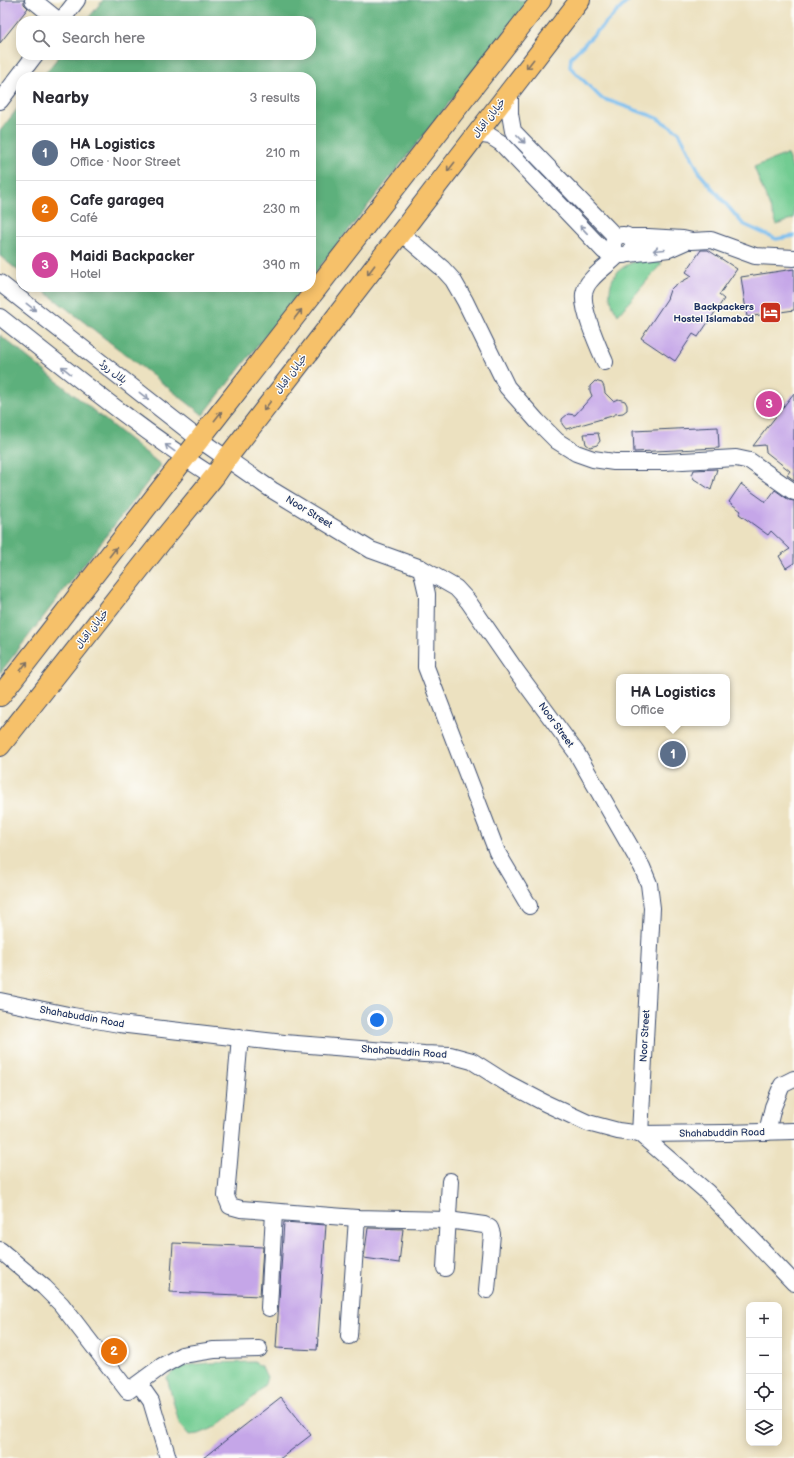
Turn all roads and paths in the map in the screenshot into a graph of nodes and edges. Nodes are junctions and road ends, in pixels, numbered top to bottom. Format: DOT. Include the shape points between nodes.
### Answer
graph roads {
  1 [pos="33,0"];
  2 [pos="77,0"];
  3 [pos="542,0"];
  4 [pos="580,0"];
  5 [pos="54,16"];
  6 [pos="64,16"];
  7 [pos="523,24"];
  8 [pos="548,41"];
  9 [pos="31,60"];
  10 [pos="22,72"];
  11 [pos="16,80"];
  12 [pos="510,90"];
  13 [pos="0,101"];
  14 [pos="476,134"];
  15 [pos="376,214"];
  16 [pos="400,232"];
  17 [pos="622,247"];
  18 [pos="794,258"];
  19 [pos="0,283"];
  20 [pos="316,291"];
  21 [pos="315,292"];
  22 [pos="0,317"];
  23 [pos="606,362"];
  24 [pos="200,440"];
  25 [pos="185,458"];
  26 [pos="227,458"];
  27 [pos="214,477"];
  28 [pos="794,492"];
  29 [pos="421,568"];
  30 [pos="96,574"];
  31 [pos="121,592"];
  32 [pos="0,696"];
  33 [pos="0,746"];
  34 [pos="530,906"];
  35 [pos="0,1001"];
  36 [pos="240,1037"];
  37 [pos="794,1078"];
  38 [pos="794,1131"];
  39 [pos="766,1132"];
  40 [pos="640,1134"];
  41 [pos="450,1181"];
  42 [pos="274,1212"];
  43 [pos="357,1218"];
  44 [pos="448,1220"];
  45 [pos="0,1250"];
  46 [pos="446,1268"];
  47 [pos="794,1283"];
  48 [pos="487,1290"];
  49 [pos="269,1308"];
  50 [pos="349,1336"];
  51 [pos="259,1349"];
  52 [pos="139,1384"];
  53 [pos="168,1458"];
  1 -- 5 [label="street"];
  2 -- 6 [label="street"];
  3 -- 7 [label="main road"];
  4 -- 8 [label="main road, خیابان اقبال"];
  7 -- 8 [label="main road"];
  7 -- 15 [label="main road"];
  8 -- 12 [label="main road, خیابان اقبال, one-way"];
  9 -- 10 [label="street"];
  11 -- 13 [label="street"];
  12 -- 14 [label="main road, خیابان اقبال"];
  12 -- 17 [label="street, one-way" via="513,131"];
  14 -- 16 [label="main road, خیابان اقبال, one-way"];
  17 -- 14 [label="street, one-way" via="611,252 604,251 501,143 490,136"];
  15 -- 16 [label="main road"];
  20 -- 15 [label="main road, one-way"];
  16 -- 26 [label="main road, خیابان اقبال, one-way"];
  16 -- 28 [label="street" via="453,280 507,387 557,441 576,453 614,462 736,458 750,461"];
  17 -- 18 [label="street" via="669,249 687,240 717,241 755,256"];
  17 -- 23 [label="street" via="613,261 591,279 584,294 584,305"];
  19 -- 24 [label="street, ہلال روڈ, one-way"];
  24 -- 21 [label="main road, one-way"];
  25 -- 22 [label="street, one-way" via="106,401"];
  24 -- 25 [label="main road"];
  24 -- 26 [label="street, ہلال روڈ"];
  25 -- 27 [label="street"];
  30 -- 25 [label="main road, one-way"];
  26 -- 27 [label="main road, خیابان اقبال"];
  26 -- 29 [label="street, Noor Street" via="272,490 371,550"];
  27 -- 31 [label="main road, خیابان اقبال"];
  29 -- 34 [label="street" via="426,594 426,667 497,852"];
  29 -- 40 [label="street, Noor Street" via="456,588 468,601 576,752 642,867 649,884 652,908"];
  30 -- 31 [label="main road"];
  32 -- 30 [label="main road, one-way"];
  31 -- 33 [label="main road, خیابان اقبال"];
  35 -- 36 [label="street, Shahabuddin Road" via="119,1024"];
  36 -- 40 [label="street, Shahabuddin Road" via="284,1043 450,1055 472,1061 505,1082 588,1123"];
  36 -- 42 [label="street" via="226,1196 230,1206"];
  37 -- 39 [label="street" via="782,1085"];
  38 -- 39 [label="street, Shahabuddin Road"];
  39 -- 40 [label="street, Shahabuddin Road"];
  40 -- 47 [label="street" via="708,1192"];
  41 -- 44 [label="street"];
  42 -- 43 [label="street"];
  42 -- 49 [label="street"];
  43 -- 44 [label="street"];
  43 -- 50 [label="street"];
  44 -- 46 [label="street"];
  44 -- 48 [label="street" via="490,1228 492,1234"];
  45 -- 52 [label="street" via="61,1304 128,1391"];
  51 -- 52 [label="street" via="214,1350 182,1355 162,1366"];
  52 -- 53 [label="street" via="151,1401"];
}
